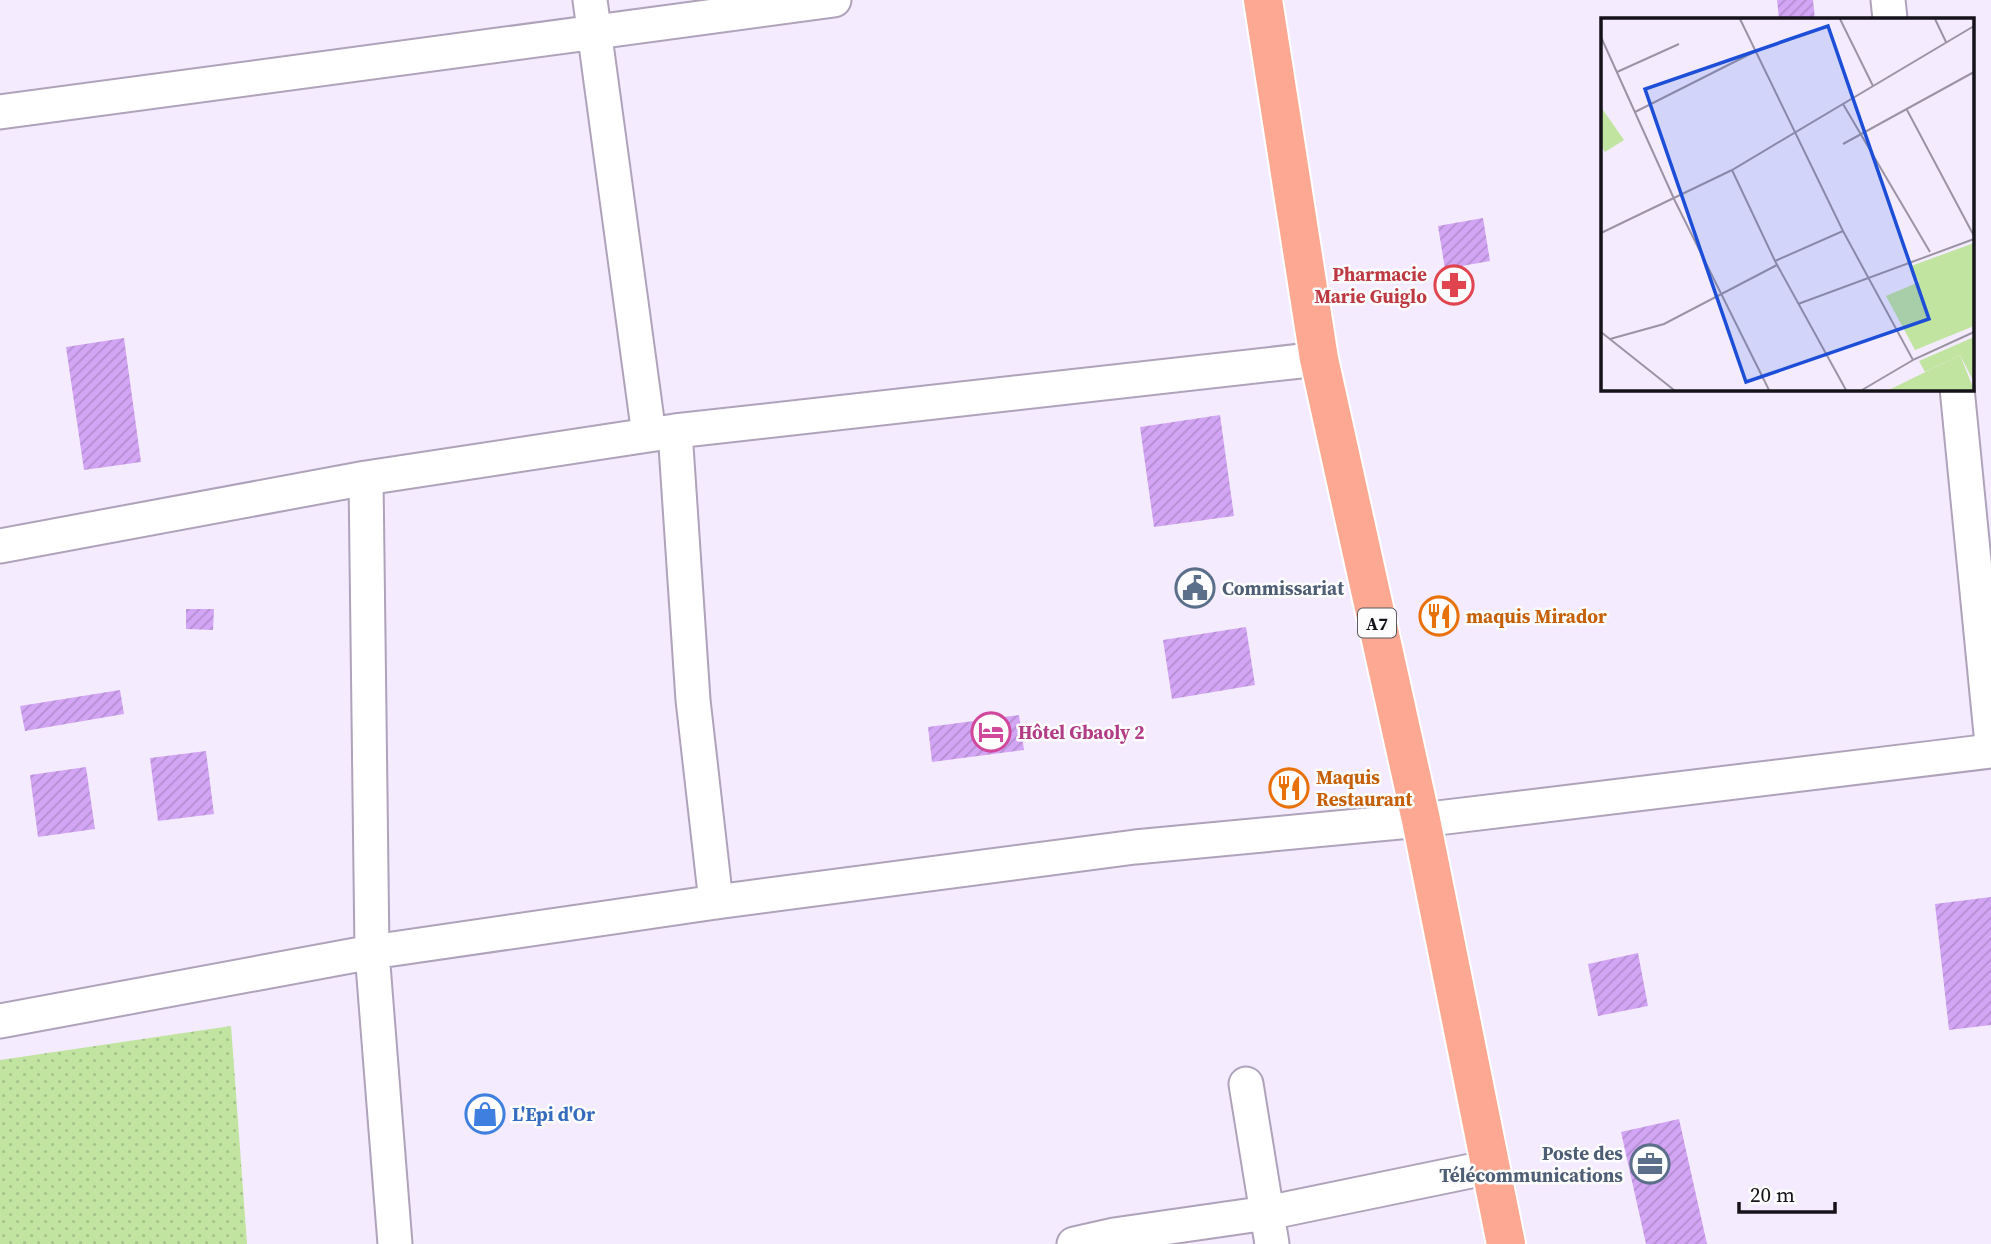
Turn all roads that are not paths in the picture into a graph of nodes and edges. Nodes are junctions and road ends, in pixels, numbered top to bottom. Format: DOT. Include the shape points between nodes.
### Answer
graph roads {
  1 [pos="834,0"];
  2 [pos="1263,0"];
  3 [pos="1888,0"];
  4 [pos="592,16"];
  5 [pos="1890,18"];
  6 [pos="0,113"];
  7 [pos="1319,359"];
  8 [pos="1956,390"];
  9 [pos="662,433"];
  10 [pos="366,478"];
  11 [pos="0,546"];
  12 [pos="1991,734"];
  13 [pos="1991,751"];
  14 [pos="1421,820"];
  15 [pos="716,902"];
  16 [pos="372,952"];
  17 [pos="0,1021"];
  18 [pos="1246,1084"];
  19 [pos="1490,1167"];
  20 [pos="1269,1229"];
  21 [pos="396,1244"];
  22 [pos="1074,1244"];
  23 [pos="1506,1244"];
  1 -- 4 [label="street"];
  2 -- 7 [label="highway, A7"];
  3 -- 5 [label="street"];
  4 -- 6 [label="street"];
  4 -- 9 [label="street"];
  7 -- 9 [label="street"];
  7 -- 14 [label="highway, A7"];
  8 -- 12 [label="street"];
  9 -- 10 [label="street"];
  9 -- 15 [label="street"];
  10 -- 11 [label="street"];
  10 -- 16 [label="street"];
  13 -- 14 [label="street"];
  14 -- 15 [label="street" via="1135,847"];
  14 -- 19 [label="highway, A7"];
  15 -- 16 [label="street"];
  16 -- 17 [label="street"];
  16 -- 21 [label="street"];
  18 -- 20 [label="street"];
  19 -- 20 [label="street"];
  19 -- 23 [label="highway, A7"];
  20 -- 22 [label="street" via="1114,1235"];
}
